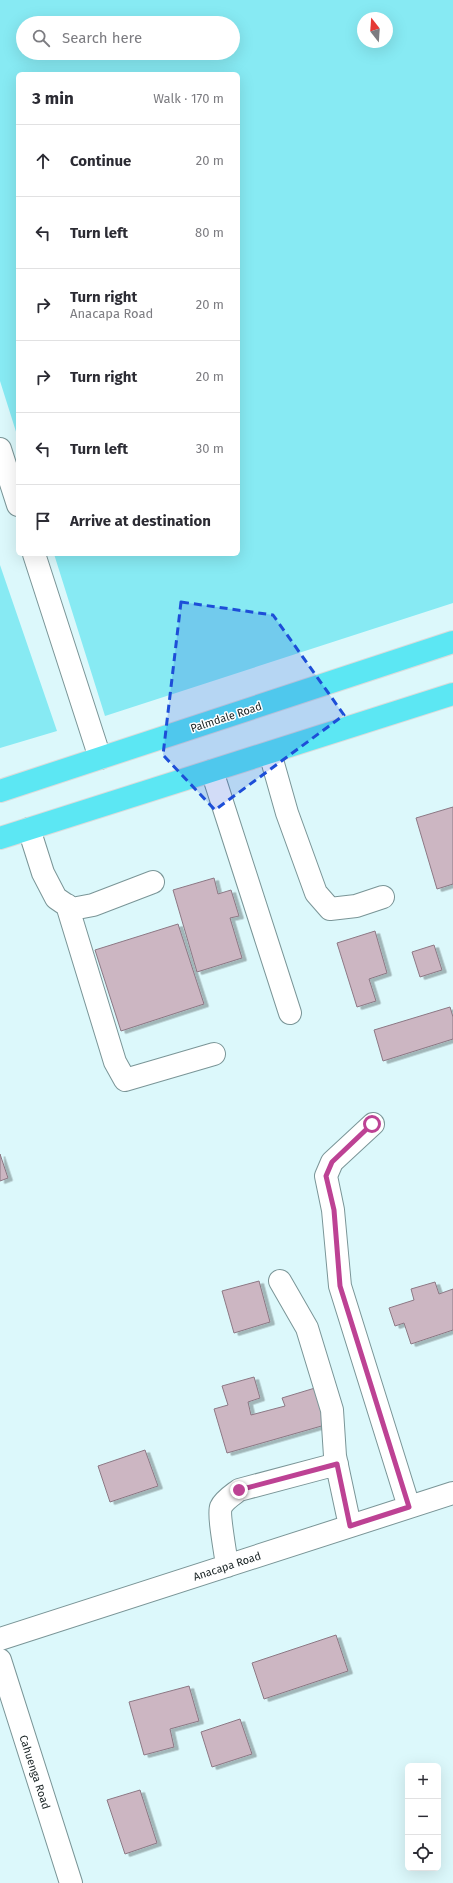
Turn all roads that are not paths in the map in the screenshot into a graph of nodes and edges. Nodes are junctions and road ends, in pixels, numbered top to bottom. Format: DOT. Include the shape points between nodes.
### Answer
graph roads {
  1 [pos="0,449"];
  2 [pos="16,499"];
  3 [pos="35,556"];
  4 [pos="453,642"];
  5 [pos="453,694"];
  6 [pos="270,753"];
  7 [pos="100,758"];
  8 [pos="212,771"];
  9 [pos="0,791"];
  10 [pos="29,829"];
  11 [pos="0,838"];
  12 [pos="153,882"];
  13 [pos="383,897"];
  14 [pos="67,906"];
  15 [pos="290,1013"];
  16 [pos="214,1054"];
  17 [pos="372,1124"];
  18 [pos="280,1281"];
  19 [pos="337,1464"];
  20 [pos="453,1493"];
  21 [pos="409,1507"];
  22 [pos="350,1526"];
  23 [pos="227,1566"];
  24 [pos="0,1639"];
  25 [pos="0,1660"];
  26 [pos="71,1883"];
  1 -- 2 [label="street"];
  3 -- 7 [label="street"];
  4 -- 7 [label="highway, Palmdale Road"];
  5 -- 6 [label="highway"];
  6 -- 8 [label="highway"];
  6 -- 13 [label="street" via="287,813 316,893 330,910 356,906"];
  7 -- 9 [label="highway, Palmdale Road"];
  8 -- 10 [label="highway"];
  8 -- 15 [label="street"];
  10 -- 11 [label="highway"];
  10 -- 14 [label="street" via="43,873 56,898"];
  12 -- 14 [label="street" via="93,906 72,909"];
  14 -- 16 [label="street" via="115,1062 125,1080"];
  17 -- 21 [label="street" via="332,1162 326,1176 334,1210 340,1286"];
  18 -- 19 [label="street" via="307,1328 332,1410"];
  19 -- 22 [label="street"];
  19 -- 23 [label="street" via="239,1490 229,1498 221,1507"];
  20 -- 21 [label="street, Anacapa Road"];
  21 -- 22 [label="street, Anacapa Road"];
  22 -- 23 [label="street, Anacapa Road"];
  23 -- 24 [label="street, Anacapa Road"];
  25 -- 26 [label="street, Cahuenga Road"];
}
